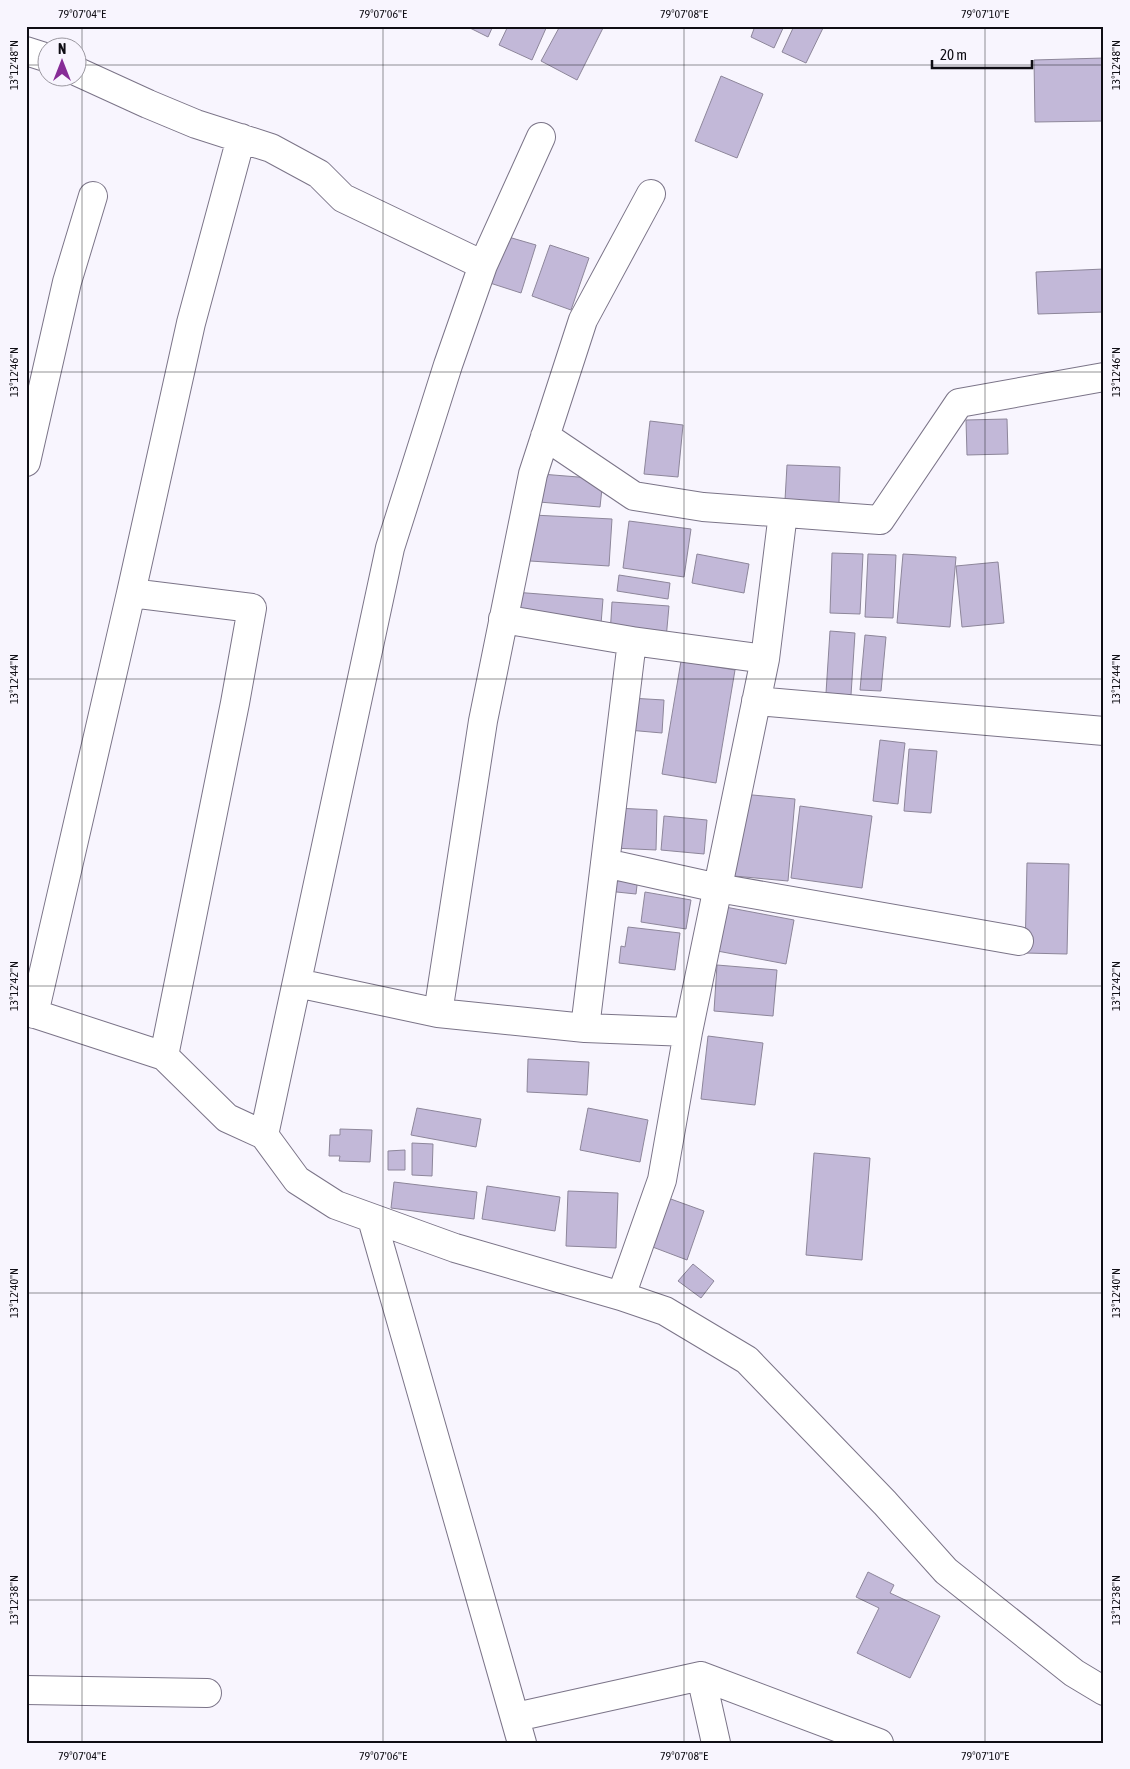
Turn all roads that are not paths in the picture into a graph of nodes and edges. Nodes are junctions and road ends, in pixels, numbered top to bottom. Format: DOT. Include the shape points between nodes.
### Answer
graph roads {
  1 [pos="26,51"];
  2 [pos="38,55"];
  3 [pos="88,77"];
  4 [pos="541,137"];
  5 [pos="241,138"];
  6 [pos="651,194"];
  7 [pos="93,196"];
  8 [pos="483,265"];
  9 [pos="1104,377"];
  10 [pos="545,436"];
  11 [pos="26,462"];
  12 [pos="783,513"];
  13 [pos="131,593"];
  14 [pos="504,619"];
  15 [pos="632,641"];
  16 [pos="765,659"];
  17 [pos="756,701"];
  18 [pos="1104,731"];
  19 [pos="605,863"];
  20 [pos="718,888"];
  21 [pos="1019,941"];
  22 [pos="296,983"];
  23 [pos="30,1012"];
  24 [pos="438,1013"];
  25 [pos="585,1028"];
  26 [pos="688,1032"];
  27 [pos="164,1056"];
  28 [pos="264,1135"];
  29 [pos="372,1219"];
  30 [pos="621,1296"];
  31 [pos="701,1676"];
  32 [pos="26,1690"];
  33 [pos="1104,1691"];
  34 [pos="207,1693"];
  35 [pos="519,1730"];
  36 [pos="716,1743"];
  37 [pos="879,1743"];
  1 -- 2 [label="street"];
  3 -- 5 [label="street" via="196,124"];
  4 -- 8 [label="street"];
  5 -- 8 [label="street" via="270,148 319,174 343,198"];
  5 -- 13 [label="street" via="191,323"];
  6 -- 10 [label="street" via="583,320"];
  7 -- 11 [label="street" via="67,282"];
  8 -- 22 [label="street" via="390,548"];
  9 -- 12 [label="street" via="958,403 880,520"];
  10 -- 12 [label="street" via="634,496 703,507"];
  10 -- 14 [label="street" via="533,474"];
  12 -- 16 [label="street"];
  13 -- 23 [label="street"];
  13 -- 27 [label="street" via="252,608"];
  14 -- 15 [label="street"];
  14 -- 24 [label="street" via="483,721"];
  15 -- 16 [label="street"];
  15 -- 19 [label="street"];
  16 -- 17 [label="street"];
  17 -- 18 [label="street"];
  17 -- 20 [label="street"];
  19 -- 20 [label="street"];
  19 -- 25 [label="street"];
  20 -- 21 [label="street"];
  20 -- 26 [label="street"];
  22 -- 24 [label="street"];
  22 -- 28 [label="street"];
  23 -- 27 [label="street"];
  24 -- 25 [label="street"];
  25 -- 26 [label="street"];
  26 -- 30 [label="street" via="662,1180"];
  27 -- 28 [label="street" via="227,1118"];
  28 -- 29 [label="street" via="296,1180 336,1206"];
  29 -- 30 [label="street" via="455,1248"];
  29 -- 35 [label="street"];
  30 -- 33 [label="street" via="665,1311 747,1360 885,1503 946,1572 1074,1673"];
  31 -- 35 [label="street"];
  31 -- 36 [label="street"];
  31 -- 37 [label="street"];
  32 -- 34 [label="street"];
}
